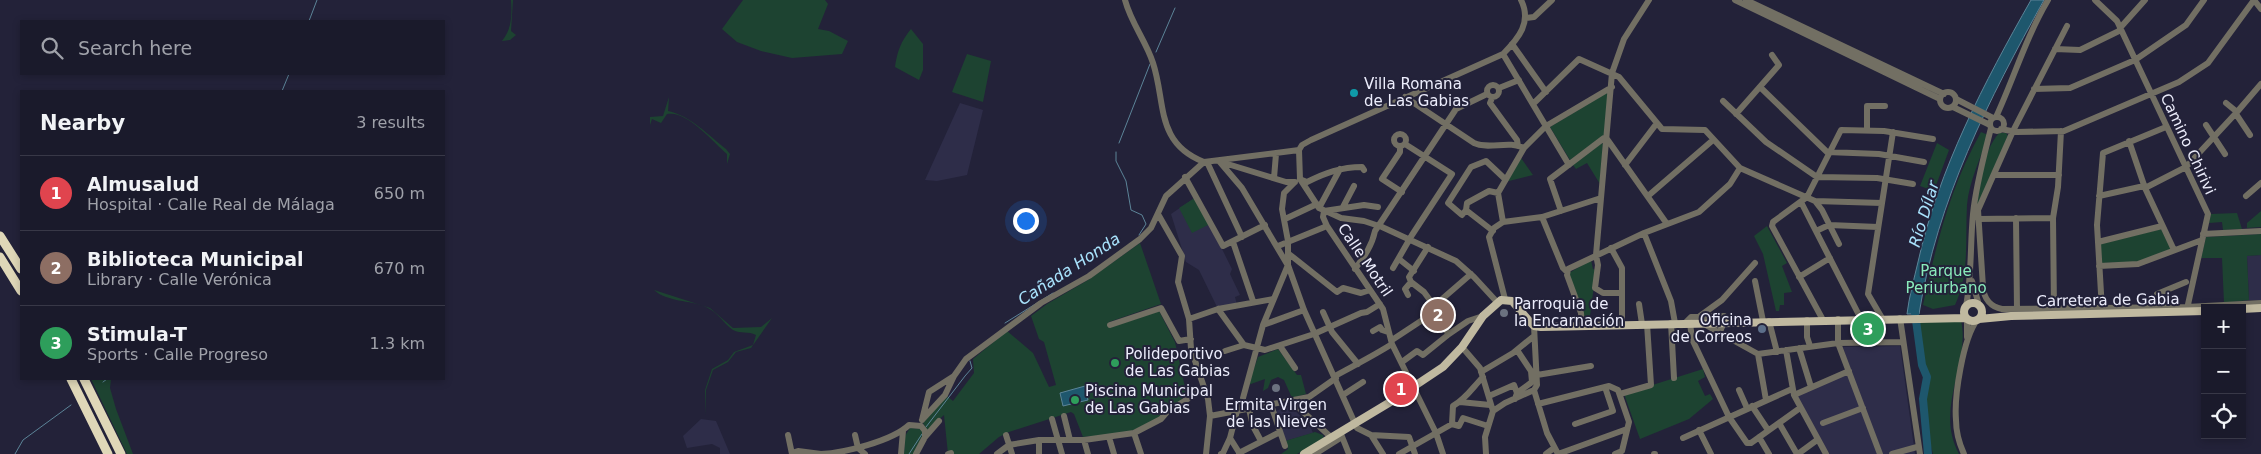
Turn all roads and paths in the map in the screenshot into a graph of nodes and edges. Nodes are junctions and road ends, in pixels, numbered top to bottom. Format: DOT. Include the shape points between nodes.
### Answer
graph roads {
  1 [pos="1125,0"];
  2 [pos="1552,0"];
  3 [pos="1649,0"];
  4 [pos="1735,0"];
  5 [pos="1746,0"];
  6 [pos="2048,0"];
  7 [pos="2095,0"];
  8 [pos="2145,0"];
  9 [pos="2204,0"];
  10 [pos="2254,0"];
  11 [pos="1522,3"];
  12 [pos="2261,9"];
  13 [pos="1526,18"];
  14 [pos="2067,26"];
  15 [pos="2121,29"];
  16 [pos="1512,44"];
  17 [pos="2055,49"];
  18 [pos="1503,54"];
  19 [pos="1772,55"];
  20 [pos="2135,60"];
  21 [pos="1612,73"];
  22 [pos="1519,80"];
  23 [pos="2261,84"];
  24 [pos="1612,86"];
  25 [pos="1760,87"];
  26 [pos="1499,88"];
  27 [pos="2034,89"];
  28 [pos="1546,92"];
  29 [pos="2151,94"];
  30 [pos="1489,96"];
  31 [pos="1405,97"];
  32 [pos="1942,97"];
  33 [pos="1956,98"];
  34 [pos="1723,101"];
  35 [pos="2226,103"];
  36 [pos="1533,104"];
  37 [pos="1885,106"];
  38 [pos="1953,107"];
  39 [pos="1970,111"];
  40 [pos="2237,113"];
  41 [pos="1736,114"];
  42 [pos="1982,117"];
  43 [pos="1657,123"];
  44 [pos="1999,123"];
  45 [pos="1446,124"];
  46 [pos="2206,125"];
  47 [pos="1546,126"];
  48 [pos="1990,126"];
  49 [pos="2166,127"];
  50 [pos="1866,130"];
  51 [pos="2013,131"];
  52 [pos="2061,131"];
  53 [pos="1893,132"];
  54 [pos="2250,135"];
  55 [pos="2214,137"];
  56 [pos="1607,139"];
  57 [pos="1933,139"];
  58 [pos="1714,140"];
  59 [pos="2129,141"];
  60 [pos="1989,143"];
  61 [pos="1521,147"];
  62 [pos="1298,150"];
  63 [pos="1830,153"];
  64 [pos="1276,154"];
  65 [pos="2225,154"];
  66 [pos="1426,156"];
  67 [pos="1889,156"];
  68 [pos="1219,161"];
  69 [pos="1206,162"];
  70 [pos="1924,162"];
  71 [pos="1569,165"];
  72 [pos="1625,165"];
  73 [pos="2186,167"];
  74 [pos="1740,168"];
  75 [pos="1340,169"];
  76 [pos="1364,170"];
  77 [pos="1994,175"];
  78 [pos="2059,175"];
  79 [pos="1185,177"];
  80 [pos="1817,177"];
  81 [pos="1274,178"];
  82 [pos="1505,179"];
  83 [pos="1300,180"];
  84 [pos="1886,180"];
  85 [pos="1294,183"];
  86 [pos="2261,183"];
  87 [pos="1913,184"];
  88 [pos="1354,186"];
  89 [pos="2144,187"];
  90 [pos="1402,192"];
  91 [pos="1498,193"];
  92 [pos="1439,195"];
  93 [pos="1648,196"];
  94 [pos="2099,196"];
  95 [pos="2246,196"];
  96 [pos="1807,197"];
  97 [pos="1601,198"];
  98 [pos="1815,201"];
  99 [pos="1801,202"];
  100 [pos="1882,202"];
  101 [pos="1448,203"];
  102 [pos="1343,207"];
  103 [pos="1378,207"];
  104 [pos="1320,208"];
  105 [pos="1561,211"];
  106 [pos="1464,212"];
  107 [pos="1158,214"];
  108 [pos="1542,217"];
  109 [pos="2016,218"];
  110 [pos="2053,218"];
  111 [pos="1284,219"];
  112 [pos="1979,219"];
  113 [pos="1503,222"];
  114 [pos="1667,224"];
  115 [pos="1266,225"];
  116 [pos="1830,225"];
  117 [pos="1327,226"];
  118 [pos="1878,226"];
  119 [pos="2162,226"];
  120 [pos="1379,227"];
  121 [pos="1492,231"];
  122 [pos="1816,231"];
  123 [pos="2261,231"];
  124 [pos="1644,233"];
  125 [pos="0,236"];
  126 [pos="1242,237"];
  127 [pos="2202,237"];
  128 [pos="1411,240"];
  129 [pos="1288,241"];
  130 [pos="1233,242"];
  131 [pos="2098,242"];
  132 [pos="1839,244"];
  133 [pos="1278,246"];
  134 [pos="1428,247"];
  135 [pos="1611,248"];
  136 [pos="2174,250"];
  137 [pos="1289,254"];
  138 [pos="1596,255"];
  139 [pos="0,257"];
  140 [pos="1830,258"];
  141 [pos="1399,260"];
  142 [pos="1755,263"];
  143 [pos="1288,265"];
  144 [pos="2099,266"];
  145 [pos="20,267"];
  146 [pos="1393,268"];
  147 [pos="1355,269"];
  148 [pos="1414,270"];
  149 [pos="1567,272"];
  150 [pos="1471,274"];
  151 [pos="1800,277"];
  152 [pos="1971,278"];
  153 [pos="1755,281"];
  154 [pos="1411,282"];
  155 [pos="2186,282"];
  156 [pos="20,289"];
  157 [pos="1370,290"];
  158 [pos="1621,293"];
  159 [pos="1408,295"];
  160 [pos="1273,299"];
  161 [pos="1505,299"];
  162 [pos="1254,301"];
  163 [pos="1497,302"];
  164 [pos="2261,303"];
  165 [pos="1380,304"];
  166 [pos="1639,304"];
  167 [pos="1980,306"];
  168 [pos="1965,307"];
  169 [pos="2160,307"];
  170 [pos="2054,308"];
  171 [pos="2261,308"];
  172 [pos="1218,309"];
  173 [pos="2018,309"];
  174 [pos="2187,309"];
  175 [pos="2246,309"];
  176 [pos="1304,310"];
  177 [pos="2102,311"];
  178 [pos="2201,311"];
  179 [pos="1323,312"];
  180 [pos="1483,316"];
  181 [pos="2011,316"];
  182 [pos="1930,317"];
  183 [pos="1882,318"];
  184 [pos="1903,318"];
  185 [pos="1966,318"];
  186 [pos="1189,319"];
  187 [pos="1838,319"];
  188 [pos="1861,319"];
  189 [pos="1978,319"];
  190 [pos="1700,320"];
  191 [pos="1807,320"];
  192 [pos="1823,320"];
  193 [pos="1766,321"];
  194 [pos="1714,322"];
  195 [pos="1724,322"];
  196 [pos="1673,323"];
  197 [pos="1688,323"];
  198 [pos="1622,324"];
  199 [pos="1644,324"];
  200 [pos="1110,325"];
  201 [pos="1264,325"];
  202 [pos="1582,325"];
  203 [pos="1534,326"];
  204 [pos="1329,327"];
  205 [pos="1373,331"];
  206 [pos="1388,332"];
  207 [pos="1314,334"];
  208 [pos="1448,334"];
  209 [pos="1718,334"];
  210 [pos="1534,336"];
  211 [pos="1967,338"];
  212 [pos="1191,339"];
  213 [pos="1392,342"];
  214 [pos="1903,342"];
  215 [pos="1838,343"];
  216 [pos="1244,345"];
  217 [pos="1280,346"];
  218 [pos="1810,346"];
  219 [pos="1462,347"];
  220 [pos="1256,348"];
  221 [pos="1799,348"];
  222 [pos="1517,350"];
  223 [pos="1786,350"];
  224 [pos="1225,351"];
  225 [pos="1776,352"];
  226 [pos="1758,354"];
  227 [pos="1402,362"];
  228 [pos="1358,364"];
  229 [pos="1591,366"];
  230 [pos="1295,368"];
  231 [pos="1849,371"];
  232 [pos="1482,375"];
  233 [pos="1537,375"];
  234 [pos="954,376"];
  235 [pos="1336,377"];
  236 [pos="1674,378"];
  237 [pos="71,380"];
  238 [pos="84,380"];
  239 [pos="1363,382"];
  240 [pos="1414,387"];
  241 [pos="1604,387"];
  242 [pos="1810,387"];
  243 [pos="1205,388"];
  244 [pos="1534,390"];
  245 [pos="1739,390"];
  246 [pos="1793,392"];
  247 [pos="1620,394"];
  248 [pos="1343,395"];
  249 [pos="1489,396"];
  250 [pos="1516,396"];
  251 [pos="1766,400"];
  252 [pos="1291,401"];
  253 [pos="1460,402"];
  254 [pos="1538,404"];
  255 [pos="1271,405"];
  256 [pos="1750,407"];
  257 [pos="1492,408"];
  258 [pos="1800,408"];
  259 [pos="1863,408"];
  260 [pos="1249,409"];
  261 [pos="1239,411"];
  262 [pos="1064,416"];
  263 [pos="1210,416"];
  264 [pos="1729,417"];
  265 [pos="1052,419"];
  266 [pos="939,421"];
  267 [pos="921,422"];
  268 [pos="1355,423"];
  269 [pos="1779,423"];
  270 [pos="1823,423"];
  271 [pos="1452,424"];
  272 [pos="1575,424"];
  273 [pos="1628,425"];
  274 [pos="1488,426"];
  275 [pos="1699,430"];
  276 [pos="1768,430"];
  277 [pos="902,431"];
  278 [pos="1280,432"];
  279 [pos="1134,433"];
  280 [pos="1436,433"];
  281 [pos="1341,434"];
  282 [pos="788,435"];
  283 [pos="855,435"];
  284 [pos="1006,435"];
  285 [pos="1371,435"];
  286 [pos="925,437"];
  287 [pos="1109,437"];
  288 [pos="1759,437"];
  289 [pos="1230,438"];
  290 [pos="1332,438"];
  291 [pos="1683,438"];
  292 [pos="1039,440"];
  293 [pos="1058,440"];
  294 [pos="1070,440"];
  295 [pos="1084,440"];
  296 [pos="1817,440"];
  297 [pos="1261,441"];
  298 [pos="1009,445"];
  299 [pos="1412,445"];
  300 [pos="1285,446"];
  301 [pos="858,448"];
  302 [pos="1918,451"];
  303 [pos="1557,452"];
  304 [pos="792,453"];
  305 [pos="1240,453"];
  306 [pos="108,454"];
  307 [pos="121,454"];
  308 [pos="821,454"];
  309 [pos="865,454"];
  310 [pos="901,454"];
  311 [pos="916,454"];
  312 [pos="997,454"];
  313 [pos="1012,454"];
  314 [pos="1039,454"];
  315 [pos="1062,454"];
  316 [pos="1088,454"];
  317 [pos="1114,454"];
  318 [pos="1141,454"];
  319 [pos="1206,454"];
  320 [pos="1222,454"];
  321 [pos="1304,454"];
  322 [pos="1315,454"];
  323 [pos="1349,454"];
  324 [pos="1383,454"];
  325 [pos="1398,454"];
  326 [pos="1415,454"];
  327 [pos="1443,454"];
  328 [pos="1486,454"];
  329 [pos="1546,454"];
  330 [pos="1615,454"];
  331 [pos="1711,454"];
  332 [pos="1769,454"];
  333 [pos="1797,454"];
  334 [pos="1826,454"];
  335 [pos="1880,454"];
  336 [pos="1892,454"];
  337 [pos="1964,454"];
  1 -- 69 [label="street" via="1153,62 1164,121 1183,150"];
  2 -- 13 [label="street" via="1534,17"];
  3 -- 21 [label="street" via="1624,39"];
  4 -- 32 [label="street"];
  5 -- 32 [label="street"];
  6 -- 44 [label="street" via="2026,43"];
  7 -- 15 [label="street, Camino Chirivi"];
  8 -- 15 [label="street"];
  9 -- 20 [label="street" via="2186,25"];
  10 -- 12 [label="street"];
  10 -- 29 [label="street" via="2208,63 2180,82"];
  11 -- 13 [label="street"];
  13 -- 16 [label="street" via="1524,27"];
  14 -- 17 [label="street"];
  15 -- 17 [label="street" via="2080,50"];
  15 -- 20 [label="street, Camino Chirivi"];
  16 -- 18 [label="street"];
  16 -- 28 [label="street"];
  17 -- 27 [label="street"];
  18 -- 22 [label="street"];
  18 -- 31 [label="street"];
  19 -- 25 [label="street" via="1779,65"];
  20 -- 27 [label="street" via="2070,88"];
  20 -- 29 [label="street, Camino Chirivi"];
  21 -- 24 [label="street"];
  21 -- 28 [label="street" via="1579,59"];
  21 -- 43 [label="street" via="1619,77"];
  22 -- 26 [label="street"];
  22 -- 36 [label="street"];
  23 -- 40 [label="street"];
  24 -- 47 [label="street"];
  24 -- 56 [label="street"];
  25 -- 41 [label="street"];
  25 -- 63 [label="street"];
  26 -- 30 [label="street" via="1497,96"];
  26 -- 30 [label="street" via="1491,85 1486,89"];
  27 -- 51 [label="street"];
  28 -- 36 [label="street"];
  29 -- 49 [label="street, Camino Chirivi"];
  29 -- 52 [label="street"];
  30 -- 45 [label="street" via="1460,105"];
  30 -- 61 [label="street" via="1490,103"];
  31 -- 45 [label="street"];
  31 -- 62 [label="street" via="1311,140"];
  32 -- 33 [label="street" via="1951,93"];
  32 -- 38 [label="street" via="1943,106"];
  33 -- 38 [label="street"];
  33 -- 39 [label="street"];
  34 -- 41 [label="street"];
  35 -- 40 [label="street"];
  36 -- 47 [label="street"];
  37 -- 50 [label="street" via="1867,106"];
  38 -- 39 [label="street"];
  39 -- 42 [label="street"];
  40 -- 54 [label="street"];
  40 -- 55 [label="street"];
  41 -- 80 [label="street" via="1766,142"];
  42 -- 44 [label="street"];
  42 -- 48 [label="street"];
  43 -- 58 [label="street" via="1662,129 1705,130"];
  43 -- 72 [label="street"];
  44 -- 48 [label="street"];
  44 -- 51 [label="street"];
  44 -- 60 [label="street"];
  45 -- 61 [label="street" via="1478,145"];
  45 -- 66 [label="street"];
  46 -- 55 [label="street"];
  47 -- 61 [label="street"];
  47 -- 71 [label="street"];
  48 -- 60 [label="street"];
  49 -- 59 [label="street"];
  49 -- 73 [label="street, Camino Chirivi"];
  50 -- 53 [label="street"];
  50 -- 63 [label="street" via="1841,130"];
  51 -- 52 [label="street"];
  51 -- 77 [label="street"];
  52 -- 78 [label="street"];
  53 -- 57 [label="street"];
  53 -- 67 [label="street"];
  55 -- 65 [label="street"];
  55 -- 73 [label="street"];
  56 -- 71 [label="street" via="1604,138"];
  56 -- 72 [label="street"];
  56 -- 97 [label="street"];
  58 -- 74 [label="street"];
  58 -- 93 [label="street"];
  59 -- 89 [label="street"];
  59 -- 94 [label="street" via="2103,153"];
  60 -- 152 [label="street" via="1977,185"];
  61 -- 82 [label="street"];
  62 -- 64 [label="street"];
  62 -- 83 [label="street"];
  63 -- 67 [label="street"];
  63 -- 80 [label="street"];
  64 -- 68 [label="street"];
  64 -- 81 [label="street"];
  66 -- 90 [label="street"];
  66 -- 90 [label="street" via="1403,145 1382,179"];
  66 -- 92 [label="street" via="1452,174"];
  67 -- 70 [label="street"];
  67 -- 84 [label="street"];
  68 -- 69 [label="street"];
  68 -- 81 [label="street"];
  68 -- 115 [label="street" via="1242,188"];
  69 -- 79 [label="street"];
  69 -- 126 [label="street"];
  71 -- 105 [label="street" via="1550,179"];
  72 -- 93 [label="street"];
  73 -- 89 [label="street"];
  73 -- 127 [label="street, Camino Chirivi" via="2208,214"];
  74 -- 96 [label="street"];
  74 -- 114 [label="street" via="1730,184 1699,212"];
  75 -- 76 [label="street" via="1362,167"];
  75 -- 83 [label="street" via="1328,171 1308,182"];
  75 -- 104 [label="street"];
  77 -- 78 [label="street"];
  77 -- 112 [label="street" via="1978,210"];
  78 -- 110 [label="street"];
  79 -- 107 [label="street" via="1166,196"];
  79 -- 130 [label="street" via="1223,246"];
  80 -- 84 [label="street"];
  80 -- 96 [label="street"];
  81 -- 85 [label="street"];
  82 -- 91 [label="street"];
  82 -- 101 [label="street" via="1486,160 1471,167"];
  83 -- 85 [label="street"];
  83 -- 104 [label="street, Calle Motril"];
  84 -- 87 [label="street"];
  84 -- 100 [label="street"];
  85 -- 111 [label="street" via="1284,193"];
  86 -- 95 [label="street"];
  88 -- 102 [label="street"];
  89 -- 94 [label="street"];
  89 -- 119 [label="street"];
  90 -- 120 [label="street"];
  91 -- 106 [label="street" via="1489,191 1466,203"];
  91 -- 113 [label="street"];
  92 -- 101 [label="street"];
  92 -- 128 [label="street"];
  93 -- 114 [label="street"];
  94 -- 131 [label="street"];
  96 -- 98 [label="street"];
  96 -- 99 [label="street"];
  97 -- 105 [label="street"];
  97 -- 138 [label="street"];
  98 -- 100 [label="street"];
  98 -- 116 [label="street"];
  99 -- 122 [label="street"];
  99 -- 151 [label="street" via="1772,226"];
  100 -- 118 [label="street"];
  101 -- 106 [label="street"];
  102 -- 103 [label="street"];
  102 -- 104 [label="street"];
  104 -- 111 [label="street"];
  104 -- 117 [label="street, Calle Motril"];
  104 -- 120 [label="street" via="1341,218"];
  105 -- 108 [label="street"];
  106 -- 121 [label="street"];
  107 -- 186 [label="street" via="1182,256 1177,279"];
  107 -- 234 [label="street" via="1140,239 1089,276 1041,303 966,359"];
  108 -- 113 [label="street"];
  108 -- 149 [label="street"];
  109 -- 110 [label="street"];
  109 -- 112 [label="street"];
  109 -- 173 [label="street"];
  110 -- 170 [label="street"];
  111 -- 129 [label="street"];
  112 -- 173 [label="street" via="1984,293 1998,308"];
  113 -- 121 [label="street"];
  114 -- 124 [label="street"];
  115 -- 126 [label="street"];
  115 -- 133 [label="street"];
  116 -- 118 [label="street"];
  116 -- 122 [label="street"];
  116 -- 132 [label="street"];
  117 -- 129 [label="street"];
  117 -- 147 [label="street, Calle Motril"];
  118 -- 183 [label="street" via="1868,294"];
  119 -- 131 [label="street"];
  119 -- 136 [label="street"];
  120 -- 128 [label="street"];
  120 -- 147 [label="street" via="1366,256"];
  121 -- 161 [label="street" via="1489,237"];
  122 -- 140 [label="street"];
  123 -- 127 [label="street"];
  124 -- 135 [label="street"];
  124 -- 196 [label="street" via="1671,300"];
  125 -- 145 [label="highway"];
  126 -- 130 [label="street"];
  127 -- 136 [label="street"];
  127 -- 174 [label="street, Camino Chirivi"];
  128 -- 134 [label="street"];
  128 -- 141 [label="street"];
  129 -- 133 [label="street"];
  129 -- 137 [label="street"];
  130 -- 162 [label="street"];
  131 -- 144 [label="street"];
  133 -- 143 [label="street"];
  134 -- 148 [label="street"];
  134 -- 150 [label="street" via="1456,261"];
  135 -- 138 [label="street"];
  135 -- 158 [label="street" via="1622,268"];
  136 -- 144 [label="street" via="2138,264"];
  137 -- 143 [label="street"];
  137 -- 157 [label="street" via="1337,292 1343,288 1360,293"];
  138 -- 149 [label="street"];
  138 -- 158 [label="street" via="1596,288 1602,293"];
  139 -- 156 [label="highway"];
  140 -- 151 [label="street"];
  140 -- 188 [label="street"];
  141 -- 146 [label="street"];
  141 -- 148 [label="street"];
  142 -- 190 [label="street"];
  143 -- 160 [label="street"];
  143 -- 176 [label="street"];
  144 -- 177 [label="street"];
  147 -- 157 [label="street, Calle Motril"];
  148 -- 154 [label="street" via="1409,277"];
  149 -- 202 [label="street" via="1571,292 1581,312"];
  150 -- 154 [label="street" via="1435,306"];
  150 -- 163 [label="street"];
  151 -- 192 [label="street"];
  152 -- 167 [label="street"];
  152 -- 168 [label="street"];
  153 -- 193 [label="street"];
  154 -- 159 [label="street" via="1405,289"];
  155 -- 169 [label="street" via="2157,294"];
  157 -- 165 [label="street, Calle Motril"];
  158 -- 198 [label="street"];
  160 -- 162 [label="street"];
  160 -- 201 [label="street"];
  161 -- 163 [label="main road"];
  161 -- 203 [label="main road" via="1512,301"];
  162 -- 172 [label="street"];
  163 -- 180 [label="main road"];
  164 -- 174 [label="street"];
  165 -- 204 [label="street"];
  165 -- 206 [label="street, Calle Motril" via="1386,314"];
  166 -- 199 [label="street"];
  167 -- 168 [label="main road" via="1973,303"];
  167 -- 181 [label="main road, Carretera de Gabia"];
  167 -- 189 [label="main road" via="1982,314"];
  168 -- 182 [label="main road"];
  168 -- 185 [label="main road"];
  169 -- 174 [label="street"];
  169 -- 177 [label="street"];
  170 -- 173 [label="street"];
  170 -- 177 [label="street"];
  171 -- 175 [label="main road"];
  172 -- 186 [label="street"];
  172 -- 216 [label="street"];
  174 -- 177 [label="main road, Carretera de Gabia"];
  174 -- 178 [label="main road, Carretera de Gabia"];
  176 -- 201 [label="street"];
  176 -- 207 [label="street"];
  177 -- 181 [label="main road, Carretera de Gabia"];
  179 -- 204 [label="street"];
  180 -- 208 [label="street"];
  180 -- 219 [label="main road"];
  181 -- 189 [label="main road, Carretera de Gabia"];
  182 -- 184 [label="main road"];
  182 -- 185 [label="main road"];
  183 -- 184 [label="main road"];
  183 -- 188 [label="main road"];
  184 -- 214 [label="street"];
  185 -- 189 [label="main road"];
  185 -- 211 [label="street"];
  186 -- 212 [label="street"];
  187 -- 188 [label="main road"];
  187 -- 192 [label="main road"];
  187 -- 215 [label="street"];
  189 -- 211 [label="street"];
  190 -- 194 [label="main road"];
  190 -- 195 [label="street" via="1724,316"];
  190 -- 197 [label="main road"];
  190 -- 209 [label="street"];
  191 -- 192 [label="main road"];
  191 -- 193 [label="main road"];
  191 -- 218 [label="street"];
  193 -- 195 [label="main road"];
  193 -- 225 [label="street"];
  194 -- 195 [label="main road"];
  194 -- 209 [label="street"];
  195 -- 209 [label="street"];
  196 -- 197 [label="main road"];
  196 -- 199 [label="main road"];
  196 -- 236 [label="street"];
  197 -- 264 [label="street" via="1692,339"];
  198 -- 199 [label="main road"];
  198 -- 202 [label="main road"];
  199 -- 247 [label="street" via="1651,385"];
  200 -- 212 [label="street" via="1161,308 1179,341"];
  201 -- 220 [label="street"];
  202 -- 203 [label="main road"];
  203 -- 210 [label="street"];
  204 -- 207 [label="street"];
  204 -- 228 [label="street"];
  205 -- 206 [label="street" via="1380,327"];
  206 -- 213 [label="street, Calle Motril"];
  207 -- 217 [label="street"];
  207 -- 235 [label="street"];
  208 -- 213 [label="street" via="1430,315"];
  208 -- 227 [label="street" via="1423,355 1417,351"];
  209 -- 226 [label="street"];
  210 -- 222 [label="street"];
  210 -- 233 [label="street"];
  211 -- 337 [label="street" via="1956,404 1957,436"];
  212 -- 243 [label="street" via="1191,349"];
  213 -- 227 [label="street, Calle Motril"];
  213 -- 228 [label="street"];
  214 -- 215 [label="street"];
  214 -- 302 [label="street"];
  215 -- 218 [label="street"];
  215 -- 231 [label="street"];
  216 -- 220 [label="street"];
  216 -- 224 [label="street"];
  217 -- 220 [label="street" via="1265,350"];
  217 -- 230 [label="street"];
  218 -- 221 [label="street"];
  219 -- 232 [label="street" via="1474,359"];
  219 -- 240 [label="main road" via="1443,367"];
  220 -- 261 [label="street"];
  221 -- 223 [label="street"];
  221 -- 242 [label="street"];
  222 -- 232 [label="street"];
  222 -- 250 [label="street" via="1531,371 1532,382"];
  223 -- 225 [label="street"];
  223 -- 246 [label="street"];
  225 -- 226 [label="street"];
  226 -- 251 [label="street"];
  227 -- 240 [label="street, Calle Motril"];
  228 -- 235 [label="street"];
  229 -- 233 [label="street"];
  231 -- 242 [label="street"];
  231 -- 259 [label="street"];
  232 -- 249 [label="street"];
  232 -- 253 [label="street"];
  233 -- 244 [label="street"];
  234 -- 267 [label="street" via="945,395"];
  234 -- 267 [label="street" via="930,392"];
  235 -- 248 [label="street"];
  235 -- 252 [label="street" via="1309,397"];
  237 -- 306 [label="highway"];
  238 -- 307 [label="highway"];
  239 -- 248 [label="street"];
  240 -- 268 [label="main road"];
  240 -- 280 [label="street, Calle Motril"];
  241 -- 247 [label="street" via="1616,387"];
  241 -- 254 [label="street"];
  241 -- 272 [label="street" via="1613,411"];
  242 -- 246 [label="street"];
  243 -- 263 [label="street"];
  243 -- 279 [label="street" via="1161,419"];
  244 -- 250 [label="street"];
  244 -- 254 [label="street"];
  245 -- 256 [label="street"];
  246 -- 251 [label="street"];
  246 -- 258 [label="street"];
  247 -- 273 [label="street"];
  248 -- 268 [label="street"];
  249 -- 250 [label="street" via="1514,385"];
  249 -- 257 [label="street"];
  250 -- 257 [label="street"];
  251 -- 256 [label="street"];
  252 -- 255 [label="street"];
  252 -- 290 [label="street"];
  253 -- 257 [label="street"];
  253 -- 271 [label="street" via="1453,406"];
  254 -- 303 [label="street"];
  255 -- 260 [label="street"];
  255 -- 278 [label="street"];
  256 -- 264 [label="street"];
  256 -- 276 [label="street"];
  257 -- 274 [label="street"];
  258 -- 269 [label="street"];
  258 -- 296 [label="street"];
  259 -- 270 [label="street"];
  259 -- 335 [label="street"];
  260 -- 261 [label="street"];
  260 -- 297 [label="street"];
  261 -- 263 [label="street"];
  261 -- 289 [label="street"];
  262 -- 294 [label="street"];
  263 -- 319 [label="street"];
  264 -- 275 [label="street"];
  264 -- 288 [label="street" via="1747,443"];
  265 -- 293 [label="street"];
  266 -- 286 [label="street"];
  267 -- 277 [label="street"];
  267 -- 286 [label="street"];
  268 -- 281 [label="main road"];
  268 -- 285 [label="street" via="1357,428"];
  269 -- 276 [label="street"];
  269 -- 333 [label="street"];
  271 -- 274 [label="street" via="1459,426 1463,418"];
  271 -- 280 [label="street"];
  273 -- 303 [label="street"];
  273 -- 330 [label="street" via="1622,451"];
  274 -- 328 [label="street" via="1484,437"];
  275 -- 291 [label="street"];
  275 -- 331 [label="street"];
  276 -- 288 [label="street"];
  277 -- 301 [label="street"];
  277 -- 310 [label="street"];
  278 -- 297 [label="street"];
  278 -- 300 [label="street"];
  279 -- 287 [label="street"];
  279 -- 318 [label="street"];
  280 -- 299 [label="street"];
  280 -- 327 [label="street, Calle Motril"];
  281 -- 290 [label="main road"];
  281 -- 322 [label="street"];
  281 -- 323 [label="street"];
  282 -- 304 [label="street"];
  283 -- 301 [label="street"];
  284 -- 298 [label="street"];
  285 -- 299 [label="street" via="1409,437"];
  285 -- 324 [label="street"];
  286 -- 311 [label="street"];
  287 -- 295 [label="street"];
  287 -- 317 [label="street"];
  288 -- 332 [label="street"];
  289 -- 305 [label="street"];
  289 -- 320 [label="street"];
  290 -- 321 [label="main road"];
  292 -- 293 [label="street"];
  292 -- 298 [label="street"];
  292 -- 314 [label="street"];
  293 -- 294 [label="street"];
  293 -- 315 [label="street"];
  294 -- 295 [label="street"];
  295 -- 316 [label="street"];
  296 -- 333 [label="street"];
  296 -- 334 [label="street"];
  297 -- 305 [label="street"];
  298 -- 312 [label="street"];
  298 -- 313 [label="street"];
  299 -- 325 [label="street"];
  299 -- 326 [label="street"];
  301 -- 308 [label="street"];
  301 -- 309 [label="street"];
  302 -- 336 [label="street"];
  303 -- 329 [label="street"];
  304 -- 308 [label="street" via="798,450"];
}
